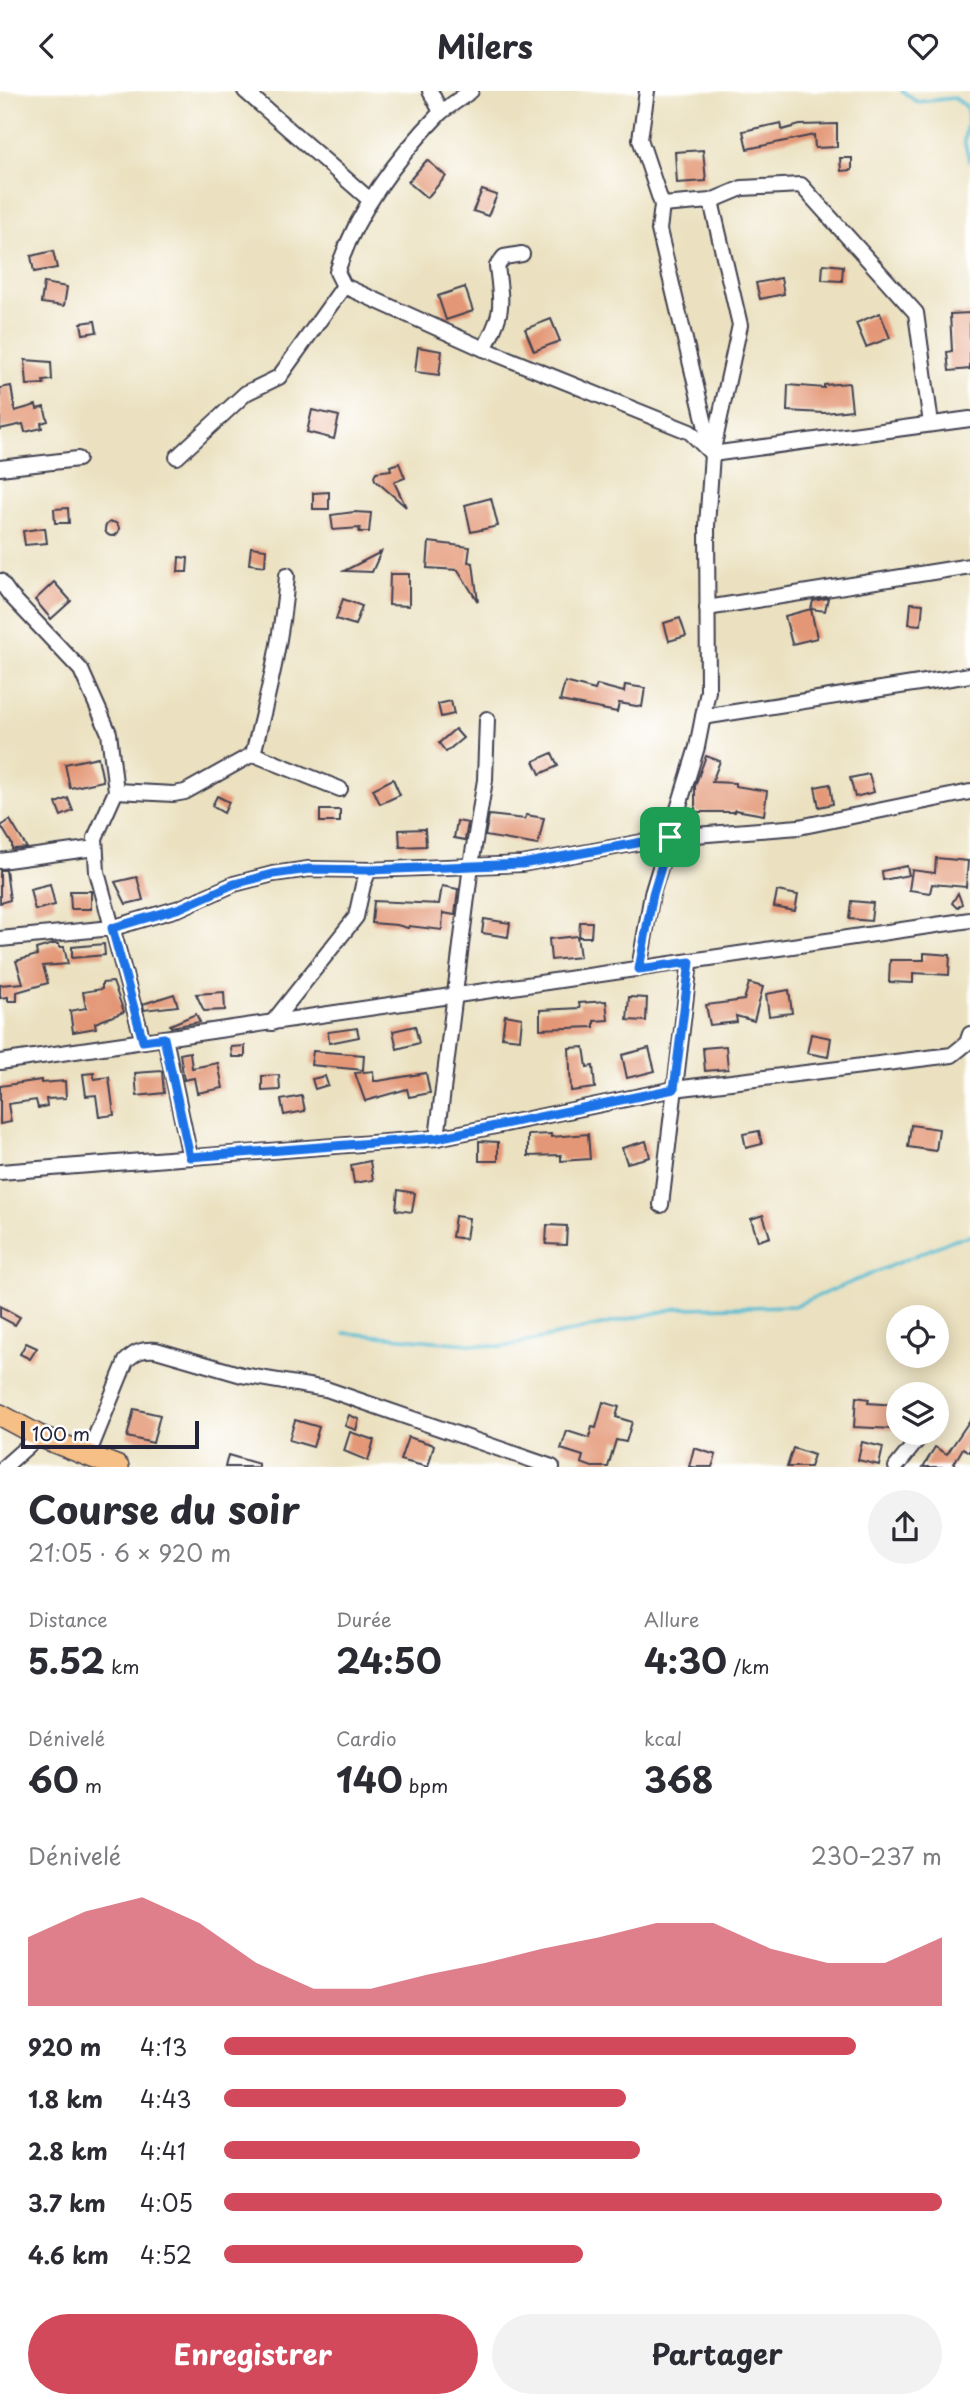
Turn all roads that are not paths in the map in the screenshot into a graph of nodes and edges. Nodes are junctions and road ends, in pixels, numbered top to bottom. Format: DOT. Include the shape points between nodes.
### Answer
graph roads {
  1 [pos="245,91"];
  2 [pos="430,91"];
  3 [pos="471,91"];
  4 [pos="647,91"];
  5 [pos="441,113"];
  6 [pos="370,200"];
  7 [pos="711,201"];
  8 [pos="662,205"];
  9 [pos="522,254"];
  10 [pos="344,286"];
  11 [pos="484,349"];
  12 [pos="970,419"];
  13 [pos="930,424"];
  14 [pos="712,454"];
  15 [pos="177,457"];
  16 [pos="78,459"];
  17 [pos="0,467"];
  18 [pos="970,566"];
  19 [pos="288,575"];
  20 [pos="0,581"];
  21 [pos="707,608"];
  22 [pos="970,675"];
  23 [pos="703,717"];
  24 [pos="487,719"];
  25 [pos="253,754"];
  26 [pos="340,789"];
  27 [pos="116,792"];
  28 [pos="970,792"];
  29 [pos="670,837"];
  30 [pos="95,848"];
  31 [pos="0,861"];
  32 [pos="471,865"];
  33 [pos="369,870"];
  34 [pos="970,920"];
  35 [pos="112,928"];
  36 [pos="0,939"];
  37 [pos="690,962"];
  38 [pos="639,969"];
  39 [pos="456,996"];
  40 [pos="272,1023"];
  41 [pos="970,1034"];
  42 [pos="164,1038"];
  43 [pos="143,1041"];
  44 [pos="0,1062"];
  45 [pos="674,1089"];
  46 [pos="437,1138"];
  47 [pos="190,1157"];
  48 [pos="0,1172"];
  49 [pos="662,1205"];
  50 [pos="0,1415"];
  51 [pos="39,1436"];
  52 [pos="913,1445"];
  53 [pos="88,1455"];
  54 [pos="526,1463"];
  55 [pos="4,1467"];
  56 [pos="118,1467"];
  57 [pos="552,1467"];
  58 [pos="896,1467"];
  1 -- 6 [label="street"];
  2 -- 5 [label="street"];
  3 -- 5 [label="street"];
  4 -- 8 [label="street" via="640,139"];
  5 -- 6 [label="street"];
  6 -- 10 [label="street" via="337,272"];
  7 -- 8 [label="street"];
  7 -- 13 [label="street" via="742,188 801,185 916,313"];
  7 -- 14 [label="street" via="740,325"];
  8 -- 14 [label="street" via="660,230"];
  9 -- 11 [label="street" via="504,257 497,266 502,303 499,321"];
  10 -- 11 [label="street"];
  10 -- 15 [label="street" via="279,377 246,393"];
  11 -- 14 [label="street" via="690,432"];
  12 -- 13 [label="street"];
  13 -- 14 [label="street"];
  14 -- 21 [label="street"];
  16 -- 17 [label="street"];
  18 -- 21 [label="street"];
  19 -- 25 [label="street" via="270,687"];
  20 -- 27 [label="street" via="81,670 110,733"];
  21 -- 23 [label="street" via="708,691"];
  22 -- 23 [label="street"];
  23 -- 29 [label="street"];
  24 -- 32 [label="street" via="485,780"];
  25 -- 26 [label="street"];
  25 -- 27 [label="street" via="185,792"];
  27 -- 30 [label="street" via="95,838"];
  28 -- 29 [label="street" via="799,827"];
  29 -- 32 [label="street" via="522,864"];
  29 -- 38 [label="street" via="653,894"];
  30 -- 31 [label="street"];
  30 -- 35 [label="street"];
  32 -- 33 [label="street"];
  32 -- 39 [label="street"];
  33 -- 35 [label="street" via="273,874"];
  33 -- 40 [label="street" via="356,917"];
  34 -- 37 [label="street"];
  35 -- 36 [label="street"];
  35 -- 43 [label="street"];
  37 -- 38 [label="street"];
  37 -- 45 [label="street"];
  38 -- 39 [label="street"];
  39 -- 40 [label="street"];
  39 -- 46 [label="street"];
  40 -- 42 [label="street"];
  41 -- 45 [label="street" via="967,1043 952,1055"];
  42 -- 43 [label="street"];
  42 -- 47 [label="street"];
  43 -- 44 [label="street"];
  45 -- 46 [label="street"];
  45 -- 49 [label="street"];
  46 -- 47 [label="street"];
  47 -- 48 [label="street"];
  50 -- 51 [label="highway"];
  51 -- 53 [label="highway"];
  51 -- 55 [label="street"];
  52 -- 58 [label="street"];
  53 -- 54 [label="street" via="126,1361 134,1353 156,1350 268,1380 326,1389"];
  53 -- 56 [label="highway"];
  54 -- 57 [label="street"];
}
